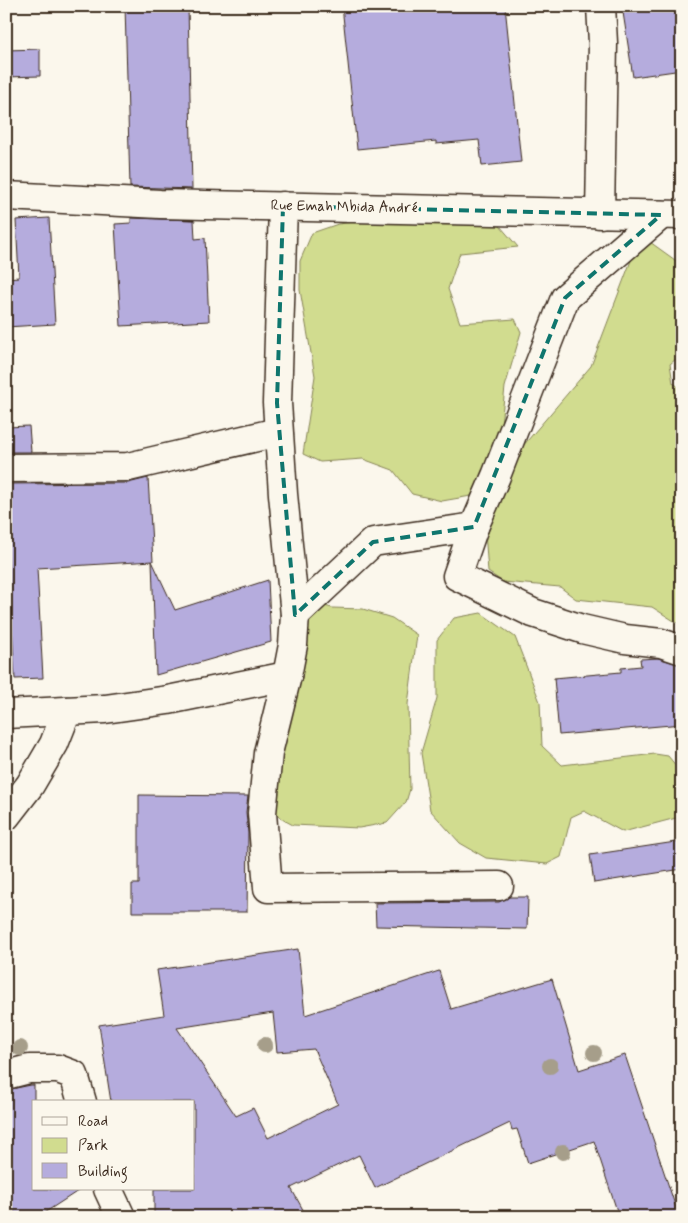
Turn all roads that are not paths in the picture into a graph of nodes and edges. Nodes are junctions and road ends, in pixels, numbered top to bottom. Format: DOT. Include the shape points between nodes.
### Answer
graph roads {
  1 [pos="601,6"];
  2 [pos="6,196"];
  3 [pos="283,206"];
  4 [pos="600,214"];
  5 [pos="672,215"];
  6 [pos="278,432"];
  7 [pos="6,468"];
  8 [pos="474,528"];
  9 [pos="294,615"];
  10 [pos="682,650"];
  11 [pos="287,676"];
  12 [pos="67,711"];
  13 [pos="6,714"];
  14 [pos="6,816"];
  15 [pos="499,886"];
  16 [pos="6,1074"];
  17 [pos="81,1100"];
  18 [pos="108,1190"];
  19 [pos="121,1217"];
  1 -- 4 [label="street"];
  2 -- 3 [label="street, Rue Emah Mbida André"];
  3 -- 4 [label="street, Rue Emah Mbida André"];
  3 -- 6 [label="street"];
  4 -- 5 [label="street, Rue Emah Mbida André"];
  5 -- 8 [label="street" via="565,298"];
  6 -- 7 [label="street" via="128,467"];
  6 -- 9 [label="street"];
  8 -- 9 [label="street" via="373,542"];
  8 -- 10 [label="street" via="457,576 533,612 582,629 661,643"];
  9 -- 11 [label="street"];
  11 -- 12 [label="street" via="168,700 105,710"];
  11 -- 15 [label="street" via="268,753 262,814 268,888"];
  12 -- 13 [label="street"];
  12 -- 14 [label="street" via="54,744 30,785"];
  16 -- 17 [label="street" via="29,1069 58,1069 74,1075"];
  18 -- 19 [label="street"];
}
